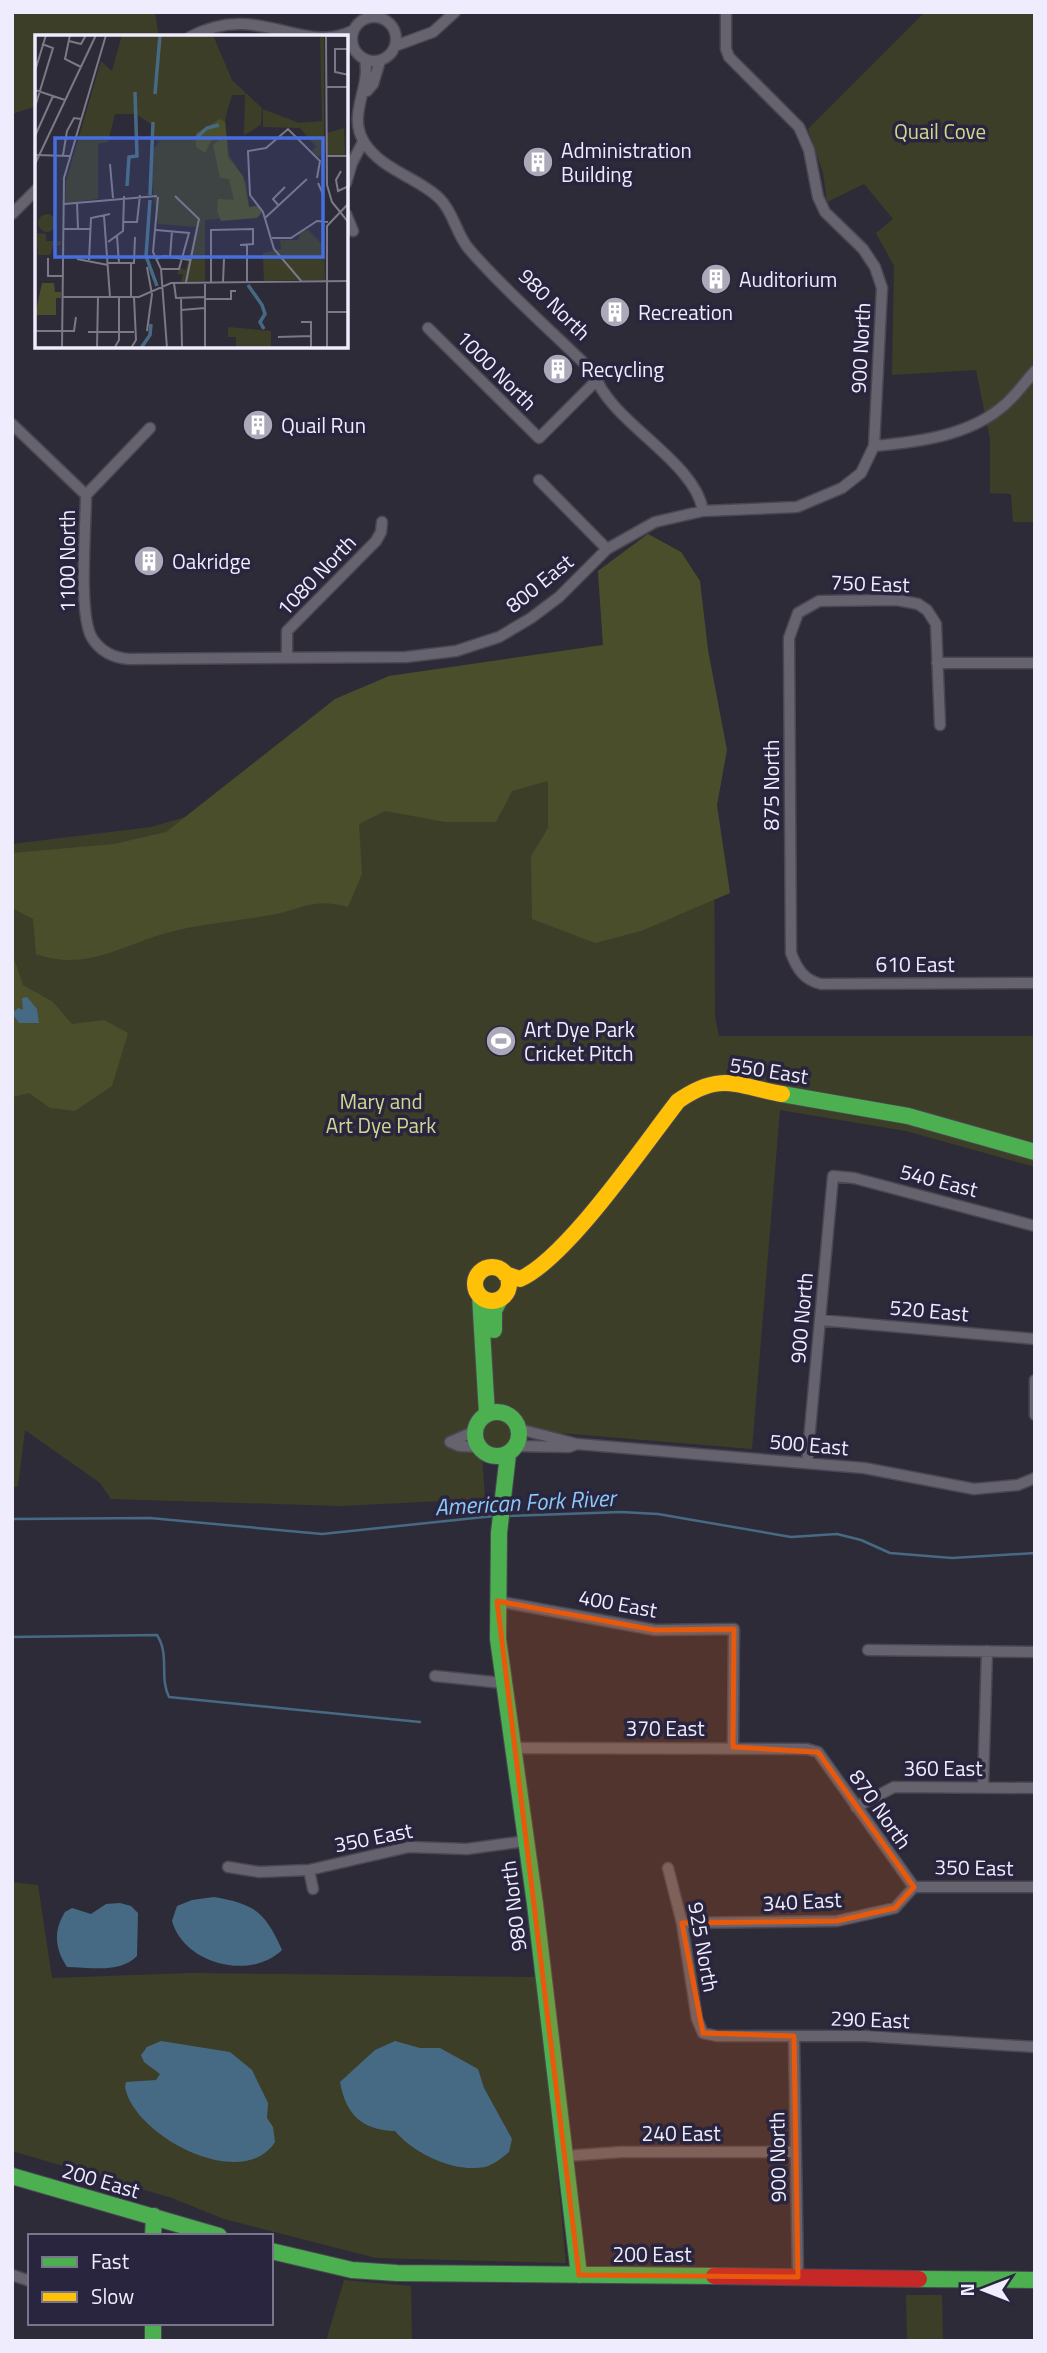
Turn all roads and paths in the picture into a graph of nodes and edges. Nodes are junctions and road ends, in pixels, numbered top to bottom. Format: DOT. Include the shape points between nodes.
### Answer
graph roads {
  1 [pos="455,12"];
  2 [pos="726,12"];
  3 [pos="369,15"];
  4 [pos="381,15"];
  5 [pos="354,30"];
  6 [pos="395,33"];
  7 [pos="193,35"];
  8 [pos="320,35"];
  9 [pos="332,35"];
  10 [pos="415,38"];
  11 [pos="395,46"];
  12 [pos="350,47"];
  13 [pos="365,60"];
  14 [pos="380,61"];
  15 [pos="365,92"];
  16 [pos="363,142"];
  17 [pos="348,176"];
  18 [pos="35,191"];
  19 [pos="12,214"];
  20 [pos="348,219"];
  21 [pos="353,231"];
  22 [pos="428,328"];
  23 [pos="1035,371"];
  24 [pos="596,381"];
  25 [pos="12,424"];
  26 [pos="150,428"];
  27 [pos="874,446"];
  28 [pos="538,480"];
  29 [pos="86,495"];
  30 [pos="703,511"];
  31 [pos="382,522"];
  32 [pos="607,550"];
  33 [pos="810,604"];
  34 [pos="95,643"];
  35 [pos="287,658"];
  36 [pos="937,663"];
  37 [pos="1035,663"];
  38 [pos="940,725"];
  39 [pos="800,972"];
  40 [pos="1035,983"];
  41 [pos="1035,1152"];
  42 [pos="833,1176"];
  43 [pos="1035,1226"];
  44 [pos="564,1245"];
  45 [pos="505,1273"];
  46 [pos="480,1296"];
  47 [pos="503,1297"];
  48 [pos="820,1320"];
  49 [pos="1035,1339"];
  50 [pos="1035,1380"];
  51 [pos="494,1413"];
  52 [pos="1035,1415"];
  53 [pos="519,1430"];
  54 [pos="577,1444"];
  55 [pos="494,1447"];
  56 [pos="807,1463"];
  57 [pos="1035,1478"];
  58 [pos="497,1601"];
  59 [pos="868,1650"];
  60 [pos="987,1651"];
  61 [pos="1035,1652"];
  62 [pos="435,1676"];
  63 [pos="503,1683"];
  64 [pos="733,1747"];
  65 [pos="512,1748"];
  66 [pos="818,1752"];
  67 [pos="983,1787"];
  68 [pos="1035,1788"];
  69 [pos="856,1807"];
  70 [pos="526,1841"];
  71 [pos="228,1867"];
  72 [pos="668,1868"];
  73 [pos="309,1870"];
  74 [pos="914,1887"];
  75 [pos="1035,1887"];
  76 [pos="313,1889"];
  77 [pos="682,1923"];
  78 [pos="703,2033"];
  79 [pos="794,2036"];
  80 [pos="1035,2047"];
  81 [pos="796,2152"];
  82 [pos="565,2156"];
  83 [pos="12,2176"];
  84 [pos="153,2217"];
  85 [pos="153,2234"];
  86 [pos="212,2234"];
  87 [pos="273,2252"];
  88 [pos="579,2275"];
  89 [pos="798,2277"];
  90 [pos="1035,2280"];
  1 -- 10 [label="street" via="433,32"];
  2 -- 27 [label="street, 900 North" via="729,57 799,127 825,212 863,249 880,280 883,310"];
  3 -- 4 [label="street"];
  3 -- 5 [label="street"];
  4 -- 6 [label="street"];
  5 -- 9 [label="street"];
  5 -- 12 [label="street"];
  6 -- 10 [label="street"];
  6 -- 11 [label="street"];
  7 -- 8 [label="street" via="214,21 249,14"];
  10 -- 11 [label="street"];
  11 -- 14 [label="street"];
  12 -- 13 [label="street"];
  13 -- 14 [label="street"];
  13 -- 15 [label="street"];
  14 -- 15 [label="street" via="373,84"];
  15 -- 16 [label="street" via="357,113"];
  16 -- 17 [label="street"];
  16 -- 24 [label="street, 980 North" via="396,172 439,197 467,246 594,373"];
  18 -- 19 [label="street"];
  20 -- 21 [label="street"];
  22 -- 24 [label="street, 1000 North" via="539,438"];
  23 -- 27 [label="street" via="1003,407 972,426 908,443"];
  24 -- 30 [label="street, 980 North" via="696,488"];
  25 -- 29 [label="street, 1100 North"];
  26 -- 29 [label="street"];
  27 -- 30 [label="street, 800 East" via="868,463 852,481 797,507"];
  28 -- 32 [label="street"];
  29 -- 34 [label="street, 1100 North" via="85,616"];
  30 -- 32 [label="street, 800 East" via="655,522"];
  31 -- 35 [label="street, 1080 North" via="376,541 287,631"];
  32 -- 35 [label="street, 800 East" via="544,610 479,644 416,657"];
  33 -- 36 [label="street, 750 East" via="897,600 918,604 936,624"];
  33 -- 39 [label="street, 875 North" via="794,619 789,638 791,953"];
  34 -- 35 [label="street, 800 East" via="111,655 129,659"];
  36 -- 37 [label="street"];
  36 -- 38 [label="street"];
  39 -- 40 [label="street, 610 East" via="821,984"];
  41 -- 44 [label="street, 550 East" via="908,1116 734,1083 712,1083 690,1092 669,1111"];
  42 -- 43 [label="street, 540 East"];
  42 -- 48 [label="street, 900 North"];
  44 -- 45 [label="street, 550 East" via="531,1276 520,1279"];
  44 -- 47 [label="street, 550 East" via="542,1280"];
  45 -- 46 [label="street" via="494,1267 483,1270 475,1285"];
  45 -- 47 [label="street" via="509,1283"];
  46 -- 47 [label="street" via="487,1301"];
  46 -- 51 [label="street"];
  47 -- 51 [label="street" via="493,1320"];
  48 -- 49 [label="street, 520 East"];
  48 -- 56 [label="street, 900 North"];
  50 -- 52 [label="street"];
  51 -- 53 [label="street" via="513,1419"];
  51 -- 55 [label="street"];
  53 -- 54 [label="street, 500 East"];
  53 -- 55 [label="street, 980 North"];
  54 -- 55 [label="street, 500 East"];
  54 -- 56 [label="street, 500 East"];
  55 -- 58 [label="street, 980 North" via="500,1499"];
  56 -- 57 [label="street, 500 East" via="864,1468 974,1489 1018,1485"];
  58 -- 63 [label="street, 980 North"];
  58 -- 64 [label="street, 400 East" via="655,1630 734,1629"];
  59 -- 60 [label="street"];
  60 -- 61 [label="street"];
  60 -- 67 [label="street"];
  62 -- 63 [label="street"];
  63 -- 65 [label="street, 980 North"];
  64 -- 65 [label="street, 370 East"];
  64 -- 66 [label="street, 370 East"];
  65 -- 70 [label="street, 980 North"];
  66 -- 69 [label="street, 870 North"];
  67 -- 68 [label="street, 360 East"];
  67 -- 69 [label="street, 360 East" via="894,1787"];
  69 -- 74 [label="street, 870 North"];
  70 -- 73 [label="street, 350 East" via="467,1849 409,1847"];
  70 -- 82 [label="street, 980 North"];
  71 -- 73 [label="street, 350 East" via="259,1872"];
  72 -- 77 [label="street, 925 North"];
  73 -- 76 [label="street"];
  74 -- 75 [label="street, 350 East"];
  74 -- 77 [label="street, 340 East" via="895,1908 837,1921"];
  77 -- 78 [label="street, 925 North"];
  78 -- 79 [label="street, 290 East"];
  79 -- 80 [label="street, 290 East"];
  79 -- 81 [label="street, 900 North"];
  81 -- 82 [label="street, 240 East"];
  81 -- 89 [label="street, 900 North"];
  82 -- 88 [label="street, 980 North"];
  83 -- 84 [label="street, 200 East"];
  84 -- 85 [label="street"];
  84 -- 86 [label="street, 200 East"];
  87 -- 88 [label="street, 200 East" via="371,2272"];
  88 -- 89 [label="street, 200 East"];
  89 -- 90 [label="street, 200 East"];
}
